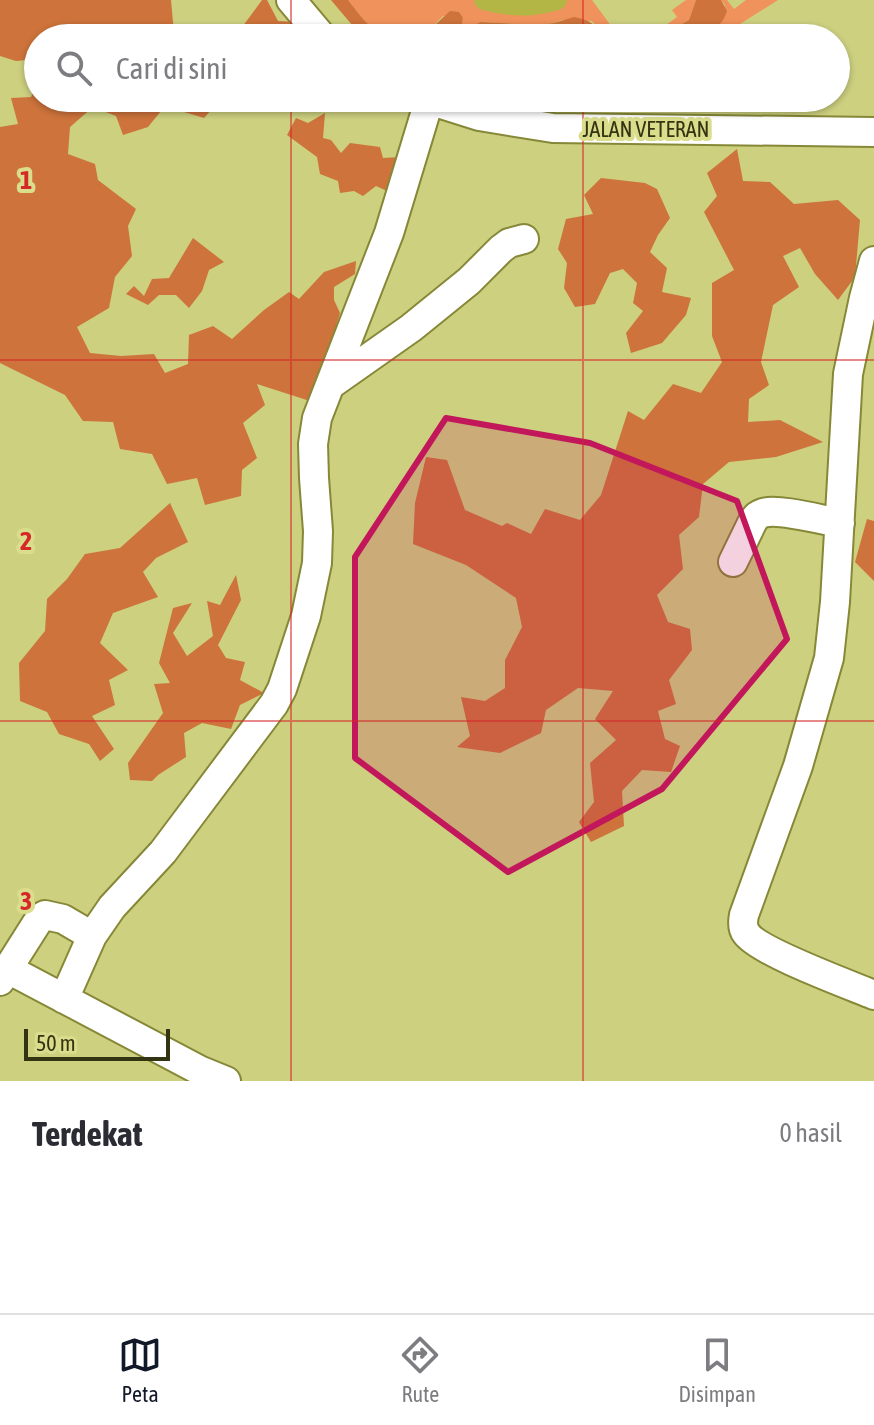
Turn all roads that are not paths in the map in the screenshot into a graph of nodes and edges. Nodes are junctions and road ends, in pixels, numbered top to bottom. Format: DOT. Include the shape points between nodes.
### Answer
graph roads {
  1 [pos="291,0"];
  2 [pos="311,24"];
  3 [pos="422,112"];
  4 [pos="467,112"];
  5 [pos="874,132"];
  6 [pos="524,239"];
  7 [pos="874,261"];
  8 [pos="330,385"];
  9 [pos="840,523"];
  10 [pos="733,562"];
  11 [pos="92,936"];
  12 [pos="4,975"];
  13 [pos="874,995"];
  14 [pos="64,999"];
  15 [pos="226,1081"];
  1 -- 2 [label="street"];
  3 -- 8 [label="street" via="389,233"];
  4 -- 5 [label="street, JALAN VETERAN" via="553,128"];
  6 -- 8 [label="street" via="501,249 411,328"];
  7 -- 9 [label="street" via="848,374"];
  8 -- 11 [label="street" via="313,444 317,563 282,689 171,842"];
  9 -- 10 [label="street" via="764,513 753,521"];
  9 -- 13 [label="street" via="829,658 743,923 745,933 761,948"];
  11 -- 12 [label="street" via="45,915"];
  11 -- 14 [label="street"];
  12 -- 14 [label="street"];
  14 -- 15 [label="street"];
}
